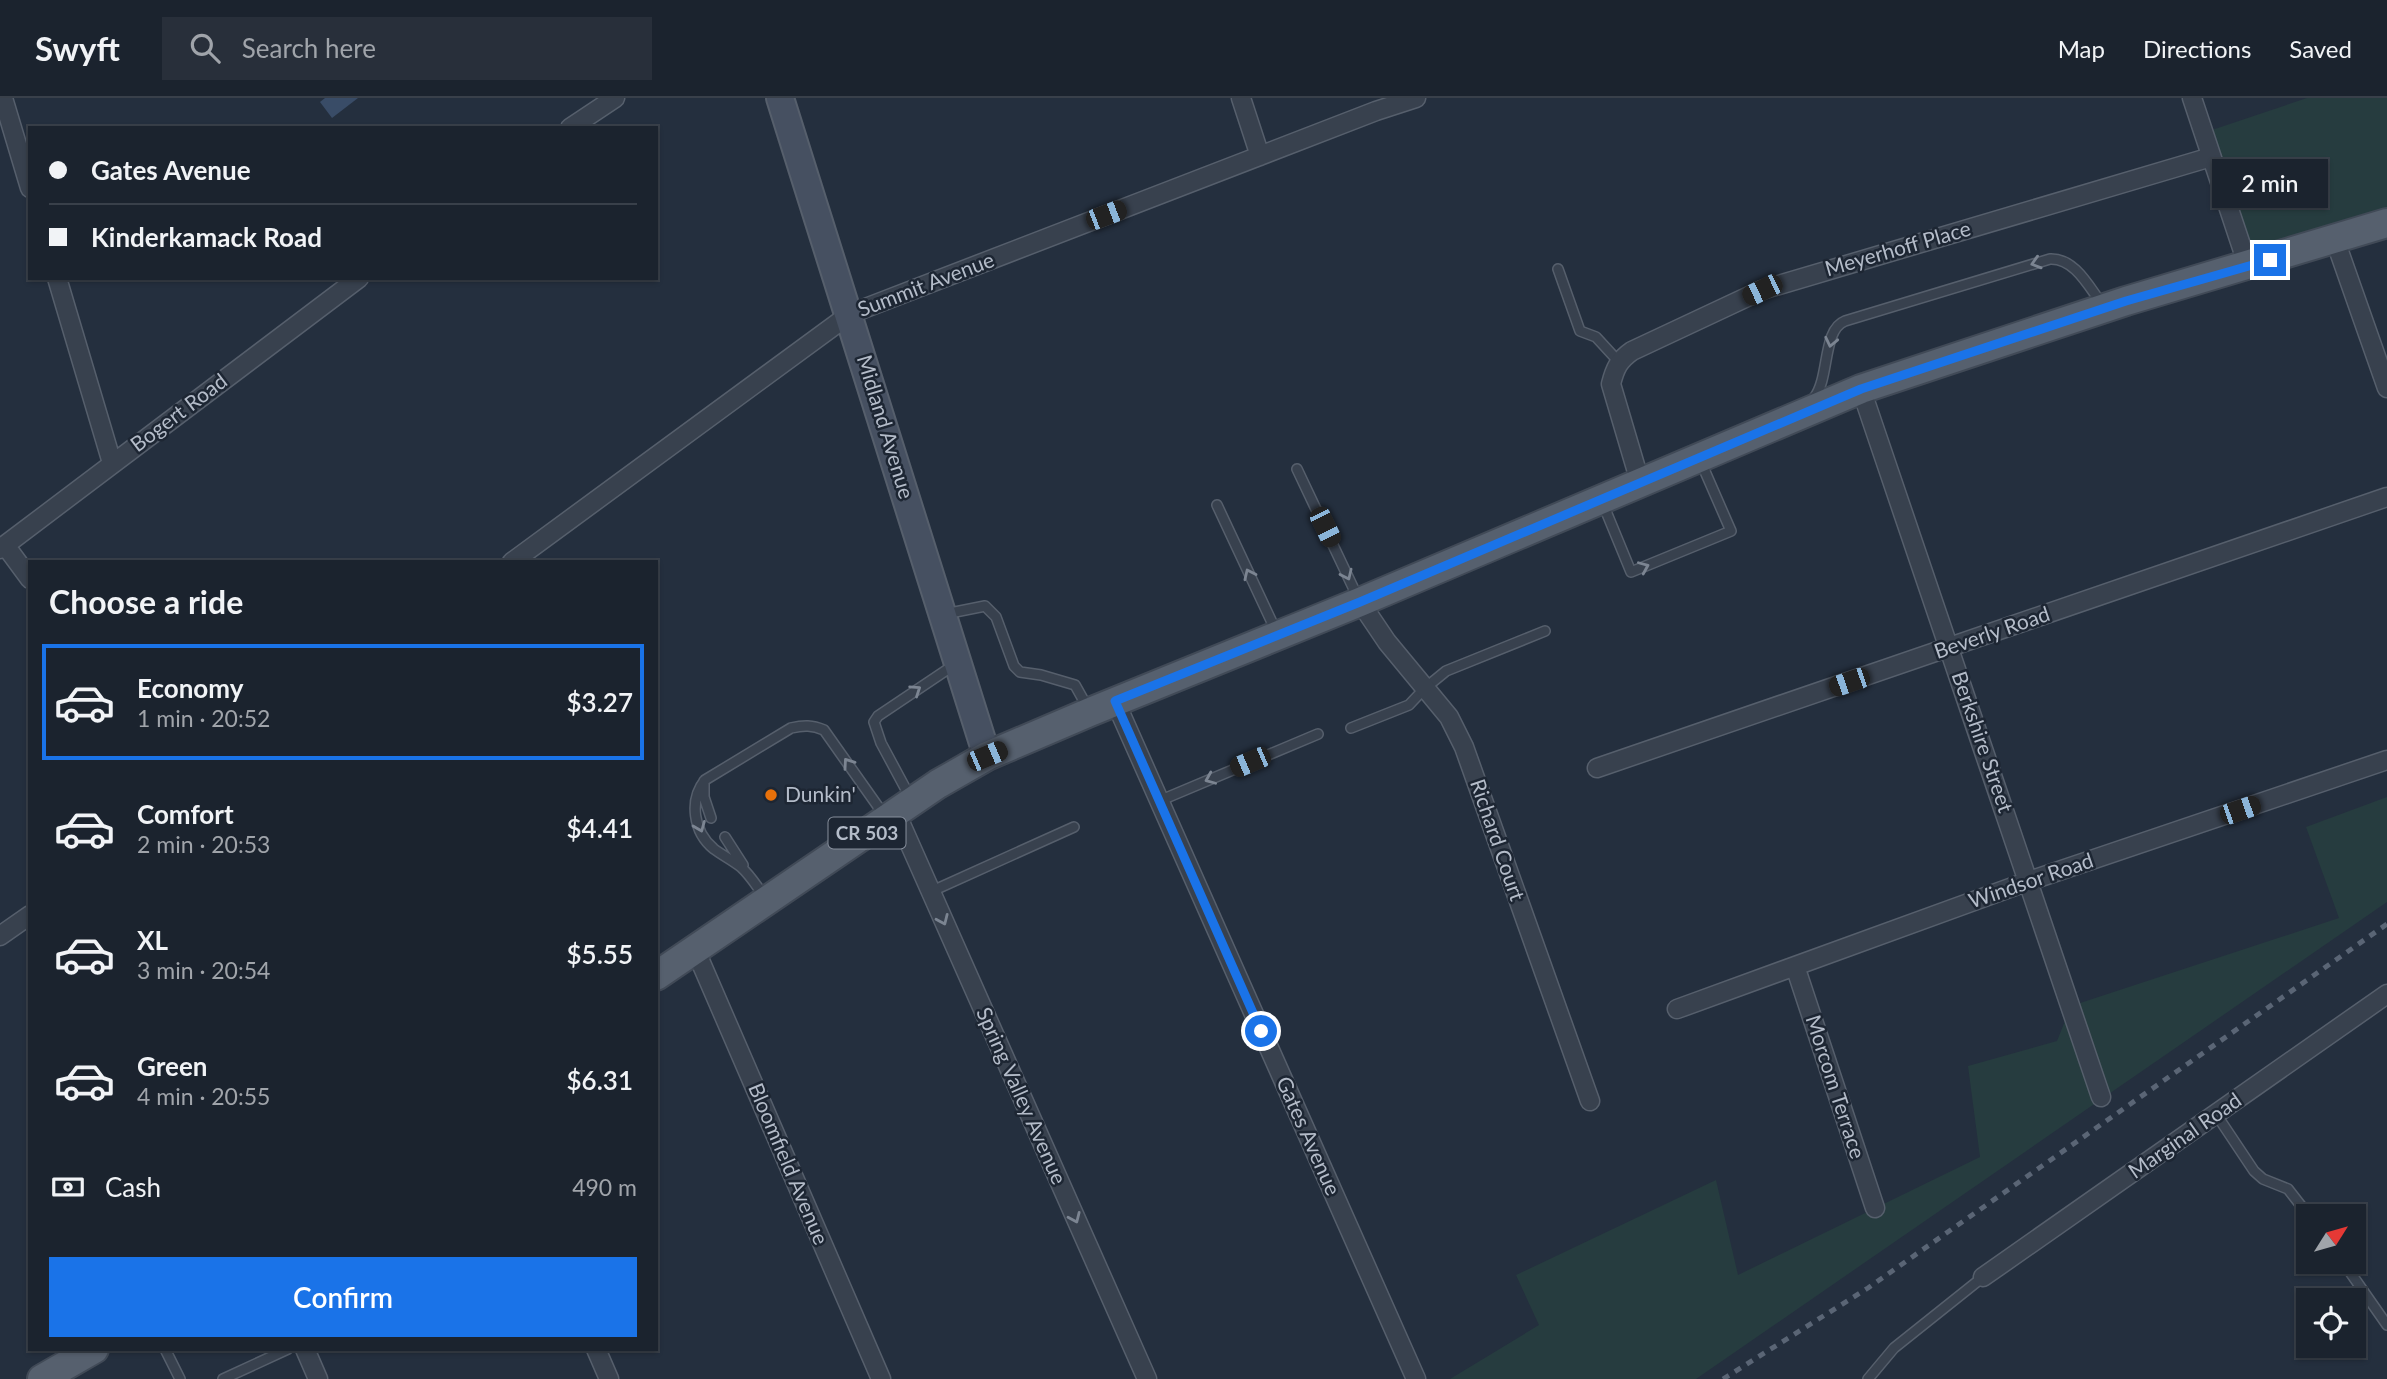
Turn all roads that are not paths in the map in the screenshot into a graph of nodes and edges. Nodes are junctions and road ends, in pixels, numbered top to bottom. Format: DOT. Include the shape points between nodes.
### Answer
graph roads {
  1 [pos="3,98"];
  2 [pos="615,98"];
  3 [pos="780,98"];
  4 [pos="1241,98"];
  5 [pos="1416,98"];
  6 [pos="2192,98"];
  7 [pos="573,126"];
  8 [pos="1260,156"];
  9 [pos="2211,157"];
  10 [pos="28,181"];
  11 [pos="2387,223"];
  12 [pos="2336,240"];
  13 [pos="2248,266"];
  14 [pos="1558,269"];
  15 [pos="58,280"];
  16 [pos="356,280"];
  17 [pos="2106,308"];
  18 [pos="850,314"];
  19 [pos="1619,362"];
  20 [pos="2387,388"];
  21 [pos="1861,389"];
  22 [pos="1802,414"];
  23 [pos="1699,457"];
  24 [pos="112,463"];
  25 [pos="1297,468"];
  26 [pos="1640,482"];
  27 [pos="2387,497"];
  28 [pos="1601,499"];
  29 [pos="1217,505"];
  30 [pos="3,547"];
  31 [pos="515,560"];
  32 [pos="28,577"];
  33 [pos="1360,602"];
  34 [pos="942,614"];
  35 [pos="1545,631"];
  36 [pos="1278,635"];
  37 [pos="1950,648"];
  38 [pos="958,662"];
  39 [pos="1424,689"];
  40 [pos="1102,706"];
  41 [pos="1351,728"];
  42 [pos="1318,734"];
  43 [pos="987,756"];
  44 [pos="2387,760"];
  45 [pos="1597,768"];
  46 [pos="705,780"];
  47 [pos="1159,801"];
  48 [pos="898,811"];
  49 [pos="711,818"];
  50 [pos="1074,827"];
  51 [pos="725,837"];
  52 [pos="749,876"];
  53 [pos="2029,881"];
  54 [pos="930,892"];
  55 [pos="767,900"];
  56 [pos="28,916"];
  57 [pos="0,936"];
  58 [pos="695,949"];
  59 [pos="1795,966"];
  60 [pos="658,975"];
  61 [pos="2387,994"];
  62 [pos="1677,1009"];
  63 [pos="2101,1097"];
  64 [pos="1590,1101"];
  65 [pos="2216,1114"];
  66 [pos="2300,1204"];
  67 [pos="1875,1208"];
  68 [pos="2351,1274"];
  69 [pos="1983,1278"];
  70 [pos="2387,1325"];
  71 [pos="91,1351"];
  72 [pos="166,1351"];
  73 [pos="284,1351"];
  74 [pos="306,1351"];
  75 [pos="597,1351"];
  76 [pos="42,1379"];
  77 [pos="180,1379"];
  78 [pos="223,1379"];
  79 [pos="318,1379"];
  80 [pos="609,1379"];
  81 [pos="881,1379"];
  82 [pos="1147,1379"];
  83 [pos="1416,1379"];
  84 [pos="1868,1379"];
  1 -- 10 [label="street"];
  2 -- 7 [label="street"];
  3 -- 18 [label="street, Midland Avenue"];
  4 -- 8 [label="street"];
  5 -- 8 [label="street, Summit Avenue"];
  6 -- 9 [label="street"];
  8 -- 18 [label="street, Summit Avenue"];
  9 -- 13 [label="street"];
  9 -- 19 [label="street, Meyerhoff Place" via="1762,290 1632,351"];
  11 -- 12 [label="main road, CR 503"];
  12 -- 13 [label="main road, CR 503"];
  12 -- 20 [label="street"];
  13 -- 17 [label="main road, CR 503"];
  14 -- 19 [label="lane" via="1580,331 1597,337"];
  15 -- 24 [label="street"];
  16 -- 24 [label="street, Bogert Road"];
  17 -- 21 [label="main road, CR 503"];
  17 -- 22 [label="lane, one-way" via="2071,265 2057,258 1838,323 1820,391"];
  18 -- 31 [label="street, Summit Avenue"];
  18 -- 34 [label="street, Midland Avenue"];
  19 -- 26 [label="street" via="1611,384"];
  21 -- 22 [label="main road, CR 503"];
  21 -- 37 [label="street, Berkshire Street"];
  22 -- 23 [label="main road, CR 503"];
  23 -- 26 [label="main road, CR 503"];
  28 -- 23 [label="lane, one-way" via="1631,572 1731,531"];
  24 -- 30 [label="street, Bogert Road"];
  25 -- 33 [label="lane, one-way"];
  26 -- 28 [label="main road, CR 503"];
  27 -- 37 [label="street, Beverly Road"];
  28 -- 33 [label="main road, CR 503"];
  36 -- 29 [label="lane, one-way"];
  30 -- 32 [label="street"];
  33 -- 36 [label="main road, CR 503"];
  33 -- 39 [label="street, Richard Court"];
  34 -- 38 [label="street, Midland Avenue"];
  34 -- 40 [label="lane" via="985,606 996,617 1020,672 1075,685"];
  35 -- 39 [label="lane" via="1446,671"];
  36 -- 40 [label="main road, CR 503"];
  37 -- 45 [label="street, Beverly Road"];
  37 -- 53 [label="street, Berkshire Street"];
  38 -- 43 [label="street, Midland Avenue"];
  48 -- 38 [label="lane, one-way" via="874,722"];
  39 -- 41 [label="lane" via="1409,705"];
  39 -- 64 [label="street, Richard Court" via="1449,718 1464,747"];
  40 -- 43 [label="main road, CR 503"];
  40 -- 47 [label="street, Gates Avenue"];
  42 -- 47 [label="lane, one-way"];
  43 -- 48 [label="main road, CR 503"];
  44 -- 53 [label="street, Windsor Road"];
  48 -- 46 [label="lane, one-way" via="816,726 791,728"];
  46 -- 49 [label="lane" via="704,797"];
  46 -- 52 [label="lane, one-way" via="694,799 698,827 711,847"];
  47 -- 83 [label="street, Gates Avenue"];
  48 -- 54 [label="street, Spring Valley Avenue"];
  48 -- 55 [label="main road, CR 503"];
  50 -- 54 [label="lane"];
  51 -- 52 [label="lane"];
  52 -- 55 [label="lane"];
  53 -- 59 [label="street, Windsor Road"];
  53 -- 63 [label="street, Berkshire Street"];
  54 -- 82 [label="street, Spring Valley Avenue, one-way"];
  55 -- 58 [label="main road, CR 503"];
  56 -- 57 [label="street"];
  58 -- 60 [label="main road, CR 503"];
  58 -- 81 [label="street, Bloomfield Avenue"];
  59 -- 62 [label="street, Windsor Road"];
  59 -- 67 [label="street, Morcom Terrace"];
  61 -- 65 [label="street, Marginal Road"];
  65 -- 66 [label="lane" via="2254,1171 2288,1188"];
  65 -- 69 [label="street, Marginal Road"];
  68 -- 70 [label="lane"];
  69 -- 84 [label="lane" via="1894,1348"];
  71 -- 76 [label="main road"];
  72 -- 77 [label="lane"];
  73 -- 78 [label="lane"];
  74 -- 79 [label="street"];
  75 -- 80 [label="street"];
}
